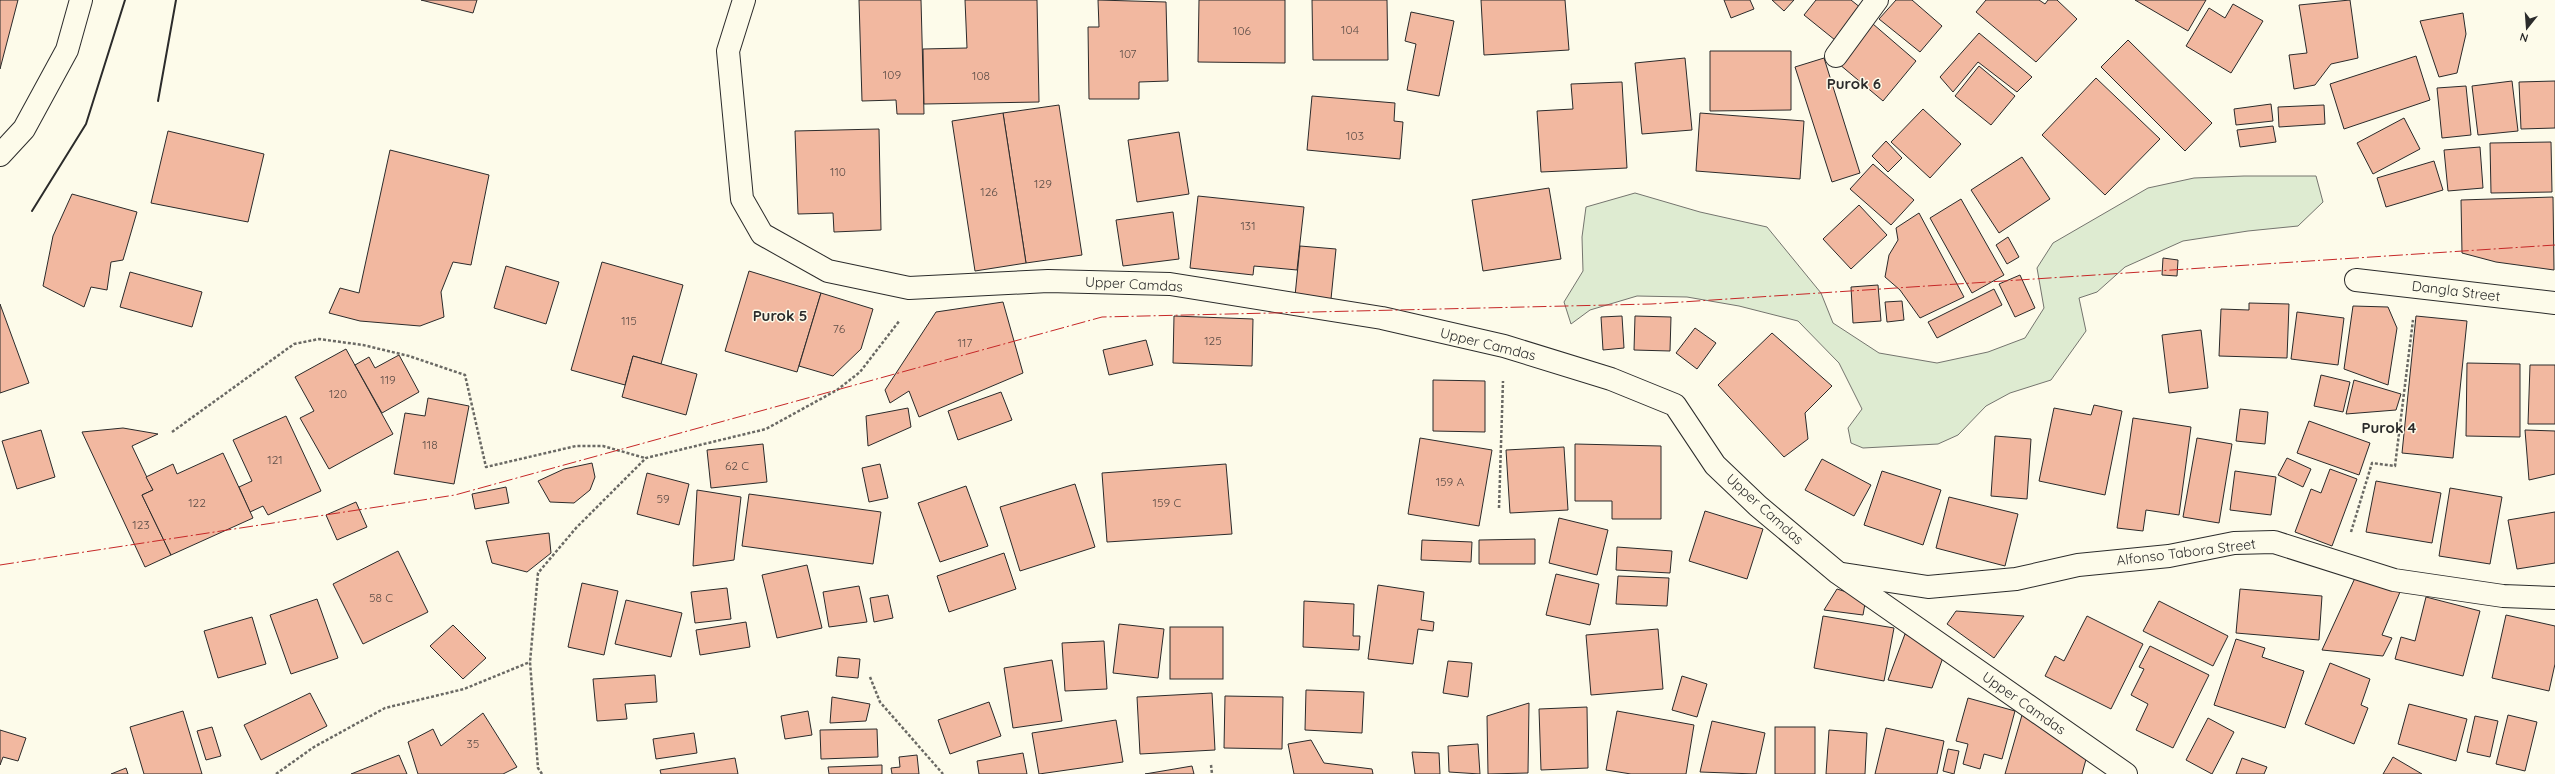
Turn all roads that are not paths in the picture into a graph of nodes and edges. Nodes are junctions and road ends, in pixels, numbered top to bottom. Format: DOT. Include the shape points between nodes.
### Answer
graph roads {
  1 [pos="81,0"];
  2 [pos="744,0"];
  3 [pos="1877,0"];
  4 [pos="1836,56"];
  5 [pos="0,155"];
  6 [pos="2356,280"];
  7 [pos="2555,303"];
  8 [pos="1838,574"];
  9 [pos="2555,598"];
  10 [pos="2126,774"];
  1 -- 5 [label="main road" via="67,50 24,128"];
  2 -- 8 [label="main road, Upper Camdas" via="728,51 742,199 762,234 828,271 909,288 1048,280 1170,284 1382,318 1504,346 1611,379 1675,405 1715,465 1758,506"];
  3 -- 4 [label="main road"];
  6 -- 7 [label="main road, Dangla Street"];
  8 -- 9 [label="main road, Alfonso Tabora Street" via="1928,587 2016,579 2078,565 2169,556 2234,544 2274,542 2394,580 2503,596"];
  8 -- 10 [label="main road, Upper Camdas"];
}
